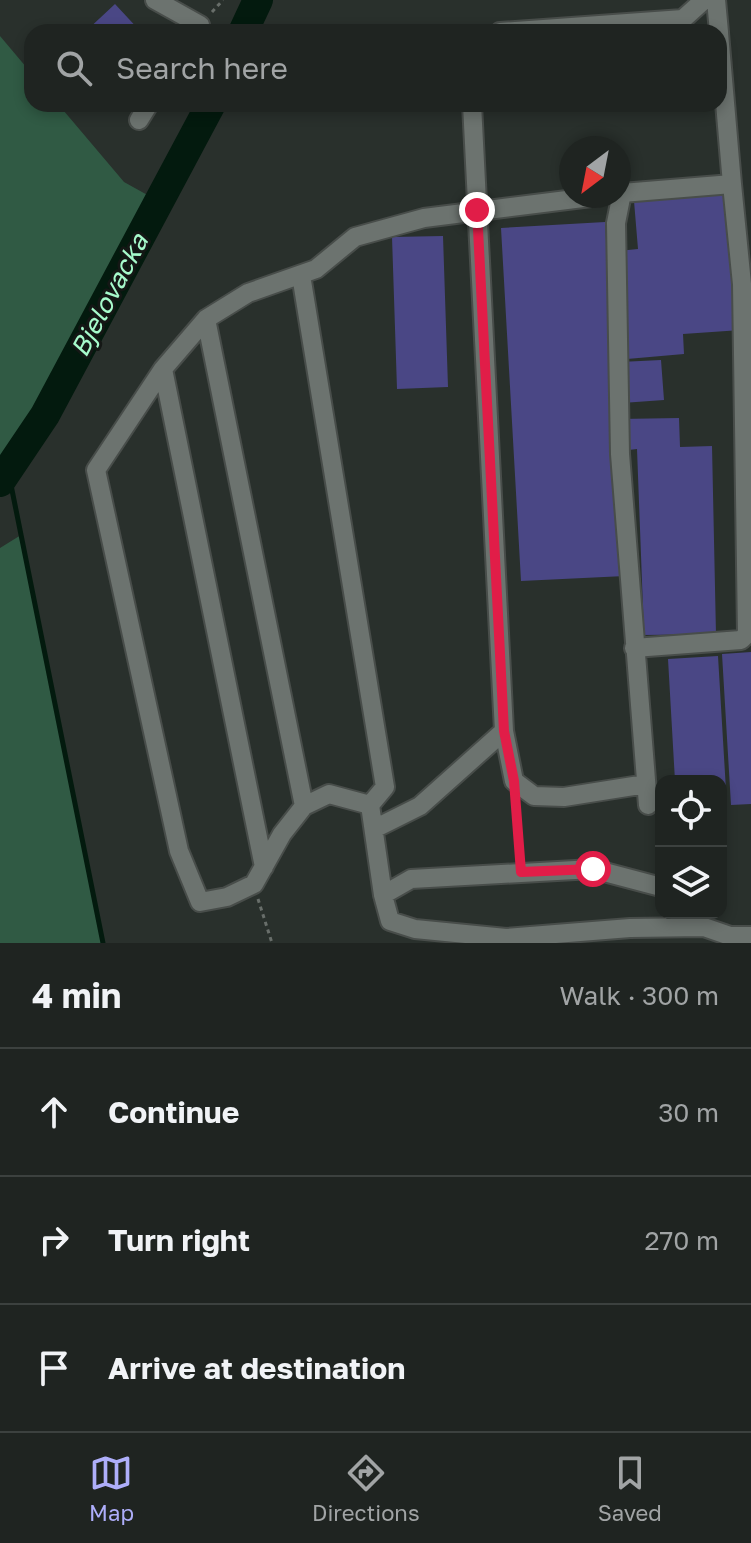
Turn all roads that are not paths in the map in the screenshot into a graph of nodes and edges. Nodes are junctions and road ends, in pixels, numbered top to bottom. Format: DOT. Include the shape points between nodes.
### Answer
graph roads {
  1 [pos="155,0"];
  2 [pos="704,0"];
  3 [pos="716,0"];
  4 [pos="198,24"];
  5 [pos="613,24"];
  6 [pos="718,24"];
  7 [pos="472,112"];
  8 [pos="726,112"];
  9 [pos="732,184"];
  10 [pos="631,192"];
  11 [pos="559,201"];
  12 [pos="619,208"];
  13 [pos="477,210"];
  14 [pos="301,275"];
  15 [pos="206,319"];
  16 [pos="163,369"];
  17 [pos="747,414"];
  18 [pos="634,648"];
  19 [pos="504,731"];
  20 [pos="646,784"];
  21 [pos="370,805"];
  22 [pos="648,805"];
  23 [pos="304,806"];
  24 [pos="374,829"];
  25 [pos="264,867"];
  26 [pos="655,885"];
  27 [pos="383,895"];
  28 [pos="696,919"];
  29 [pos="704,927"];
  30 [pos="751,936"];
  1 -- 4 [label="street"];
  2 -- 5 [label="street" via="683,19"];
  3 -- 6 [label="street"];
  7 -- 13 [label="street"];
  8 -- 9 [label="street"];
  9 -- 10 [label="street"];
  9 -- 17 [label="street"];
  11 -- 13 [label="street"];
  12 -- 18 [label="street" via="614,250 620,454"];
  13 -- 14 [label="street" via="355,237"];
  13 -- 19 [label="street"];
  14 -- 15 [label="street" via="248,293"];
  14 -- 21 [label="street" via="385,787"];
  15 -- 16 [label="street"];
  15 -- 23 [label="street"];
  16 -- 25 [label="street"];
  16 -- 25 [label="street" via="96,470 179,851 200,902 254,884"];
  17 -- 18 [label="street" via="747,634 741,640"];
  18 -- 20 [label="street"];
  19 -- 20 [label="street" via="514,781 534,796 564,797"];
  19 -- 24 [label="street" via="420,806"];
  20 -- 22 [label="street"];
  21 -- 23 [label="street" via="329,794"];
  21 -- 24 [label="street"];
  23 -- 25 [label="street"];
  24 -- 27 [label="street"];
  26 -- 27 [label="street" via="593,869 411,879"];
  27 -- 29 [label="street" via="390,921 415,929 506,938"];
  28 -- 29 [label="street"];
  29 -- 30 [label="street"];
}
